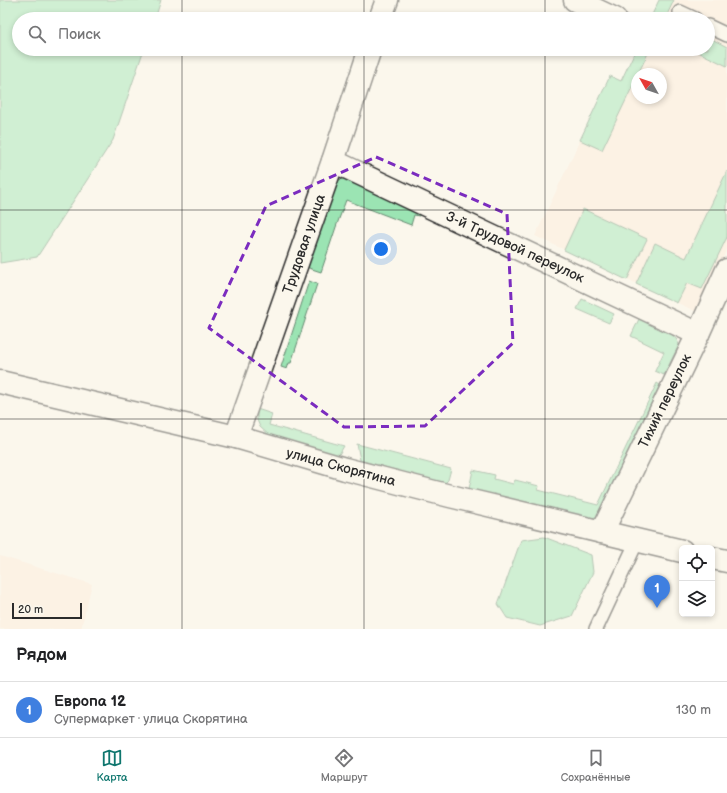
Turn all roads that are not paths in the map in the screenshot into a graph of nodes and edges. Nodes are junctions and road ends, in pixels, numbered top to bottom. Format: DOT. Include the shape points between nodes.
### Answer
graph roads {
  1 [pos="387,0"];
  2 [pos="575,0"];
  3 [pos="383,12"];
  4 [pos="600,12"];
  5 [pos="715,29"];
  6 [pos="727,35"];
  7 [pos="368,56"];
  8 [pos="333,161"];
  9 [pos="727,270"];
  10 [pos="698,334"];
  11 [pos="0,382"];
  12 [pos="236,438"];
  13 [pos="602,532"];
  14 [pos="637,541"];
  15 [pos="679,550"];
  16 [pos="715,559"];
  17 [pos="727,561"];
  18 [pos="596,629"];
  1 -- 3 [label="street"];
  2 -- 4 [label="street"];
  5 -- 6 [label="lane"];
  7 -- 8 [label="street, Трудовая улица"];
  8 -- 10 [label="street, 3-й Трудовой переулок"];
  8 -- 12 [label="street, Трудовая улица"];
  9 -- 10 [label="street, Тихий переулок"];
  10 -- 13 [label="street, Тихий переулок"];
  11 -- 12 [label="street, улица Скорятина"];
  12 -- 13 [label="street, улица Скорятина" via="450,496"];
  13 -- 14 [label="street, улица Скорятина"];
  14 -- 15 [label="street, улица Скорятина"];
  14 -- 18 [label="lane"];
  16 -- 17 [label="street"];
}
